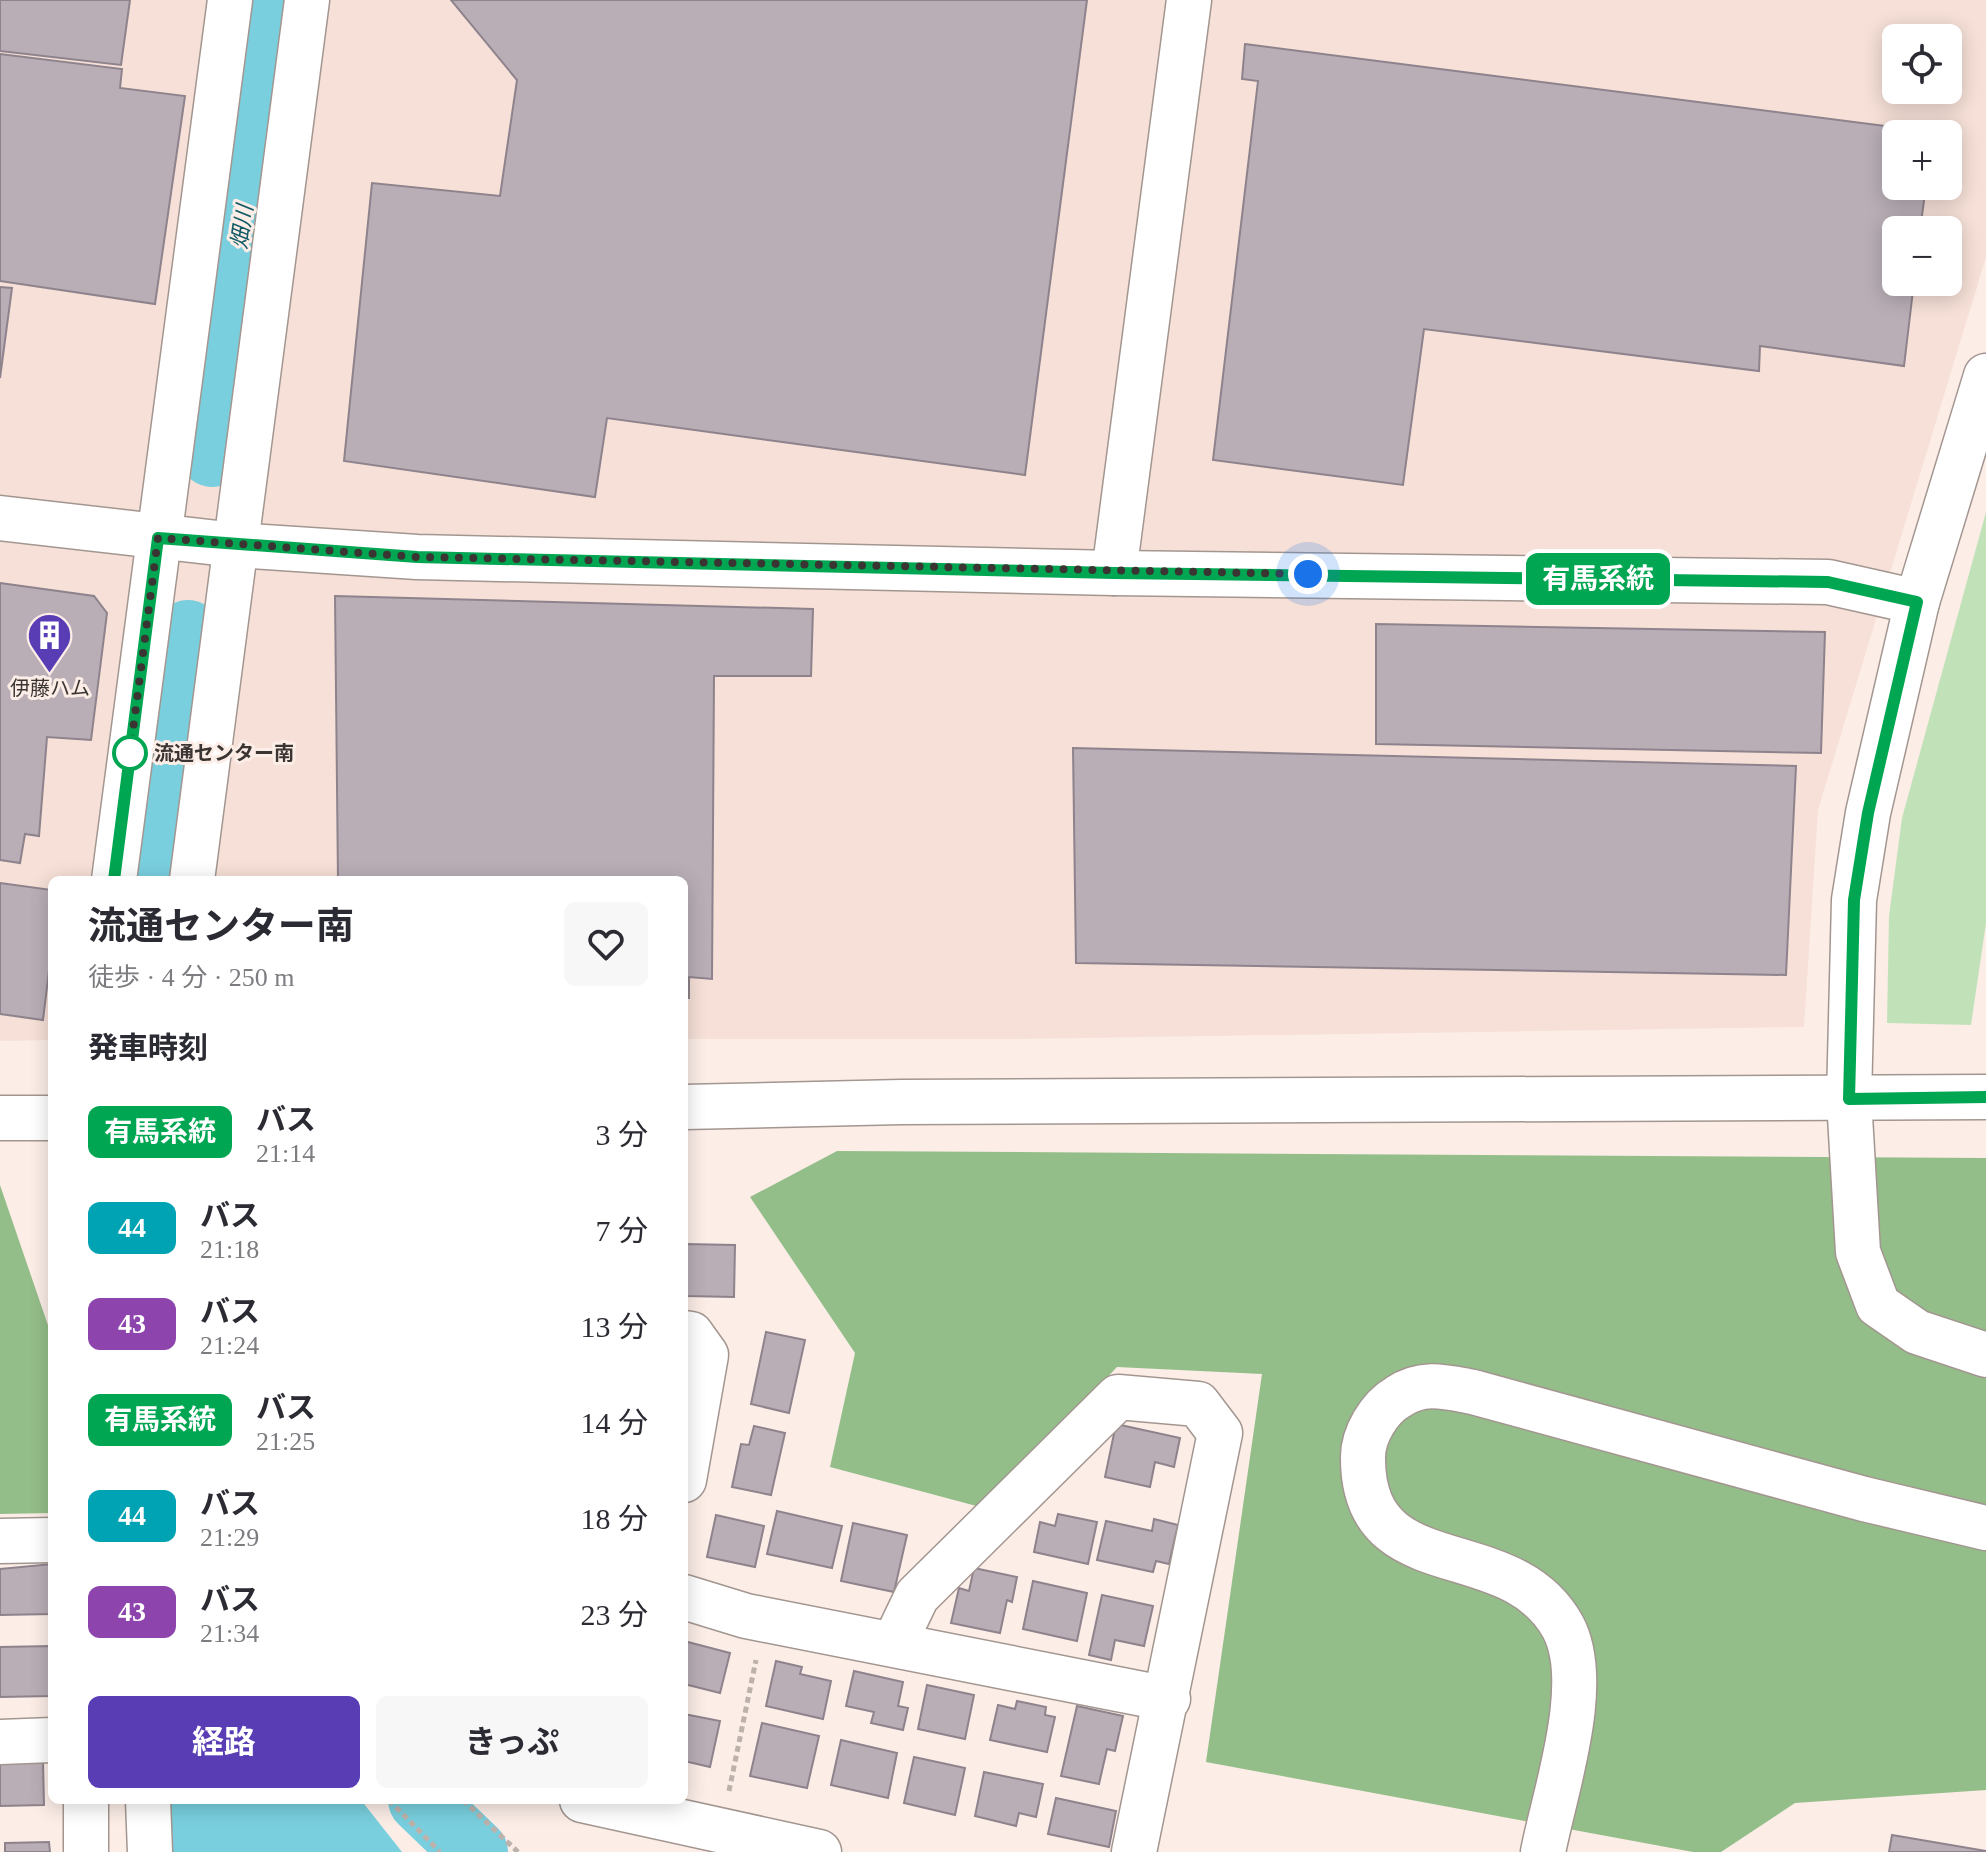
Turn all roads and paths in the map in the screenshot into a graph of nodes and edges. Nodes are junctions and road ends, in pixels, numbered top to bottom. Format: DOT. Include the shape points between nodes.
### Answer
graph roads {
  1 [pos="230,0"];
  2 [pos="307,0"];
  3 [pos="1189,0"];
  4 [pos="1986,376"];
  5 [pos="0,518"];
  6 [pos="158,538"];
  7 [pos="235,545"];
  8 [pos="1114,573"];
  9 [pos="1917,602"];
  10 [pos="115,876"];
  11 [pos="193,876"];
  12 [pos="1986,1097"];
  13 [pos="1849,1099"];
  14 [pos="688,1107"];
  15 [pos="0,1118"];
  16 [pos="48,1118"];
  17 [pos="688,1334"];
  18 [pos="1986,1355"];
  19 [pos="688,1457"];
  20 [pos="1986,1528"];
  21 [pos="48,1540"];
  22 [pos="0,1541"];
  23 [pos="688,1598"];
  24 [pos="765,1620"];
  25 [pos="894,1644"];
  26 [pos="1168,1699"];
  27 [pos="48,1740"];
  28 [pos="0,1742"];
  29 [pos="86,1804"];
  30 [pos="148,1804"];
  31 [pos="393,1804"];
  32 [pos="467,1804"];
  33 [pos="599,1804"];
  34 [pos="721,1832"];
  35 [pos="86,1852"];
  36 [pos="150,1852"];
  37 [pos="440,1852"];
  38 [pos="518,1852"];
  39 [pos="819,1852"];
  40 [pos="1134,1852"];
  41 [pos="1543,1852"];
  1 -- 6 [label="street"];
  2 -- 7 [label="street"];
  3 -- 8 [label="street"];
  4 -- 9 [label="street"];
  5 -- 6 [label="street"];
  6 -- 7 [label="street"];
  6 -- 10 [label="street"];
  7 -- 8 [label="street" via="417,557"];
  7 -- 11 [label="street"];
  8 -- 9 [label="street" via="1828,582"];
  9 -- 13 [label="street" via="1868,813 1854,900"];
  12 -- 13 [label="street"];
  13 -- 14 [label="street"];
  13 -- 18 [label="street" via="1858,1252 1878,1305 1917,1332"];
  15 -- 16 [label="street"];
  17 -- 19 [label="street" via="706,1355"];
  20 -- 41 [label="street" via="1473,1392 1428,1384 1397,1397 1374,1419 1363,1453 1363,1483 1376,1519 1412,1547 1514,1577 1562,1626 1575,1661 1571,1719"];
  21 -- 22 [label="street"];
  23 -- 24 [label="street"];
  24 -- 25 [label="street"];
  24 -- 34 [label="path"];
  25 -- 26 [label="street"];
  25 -- 26 [label="street" via="917,1596 1118,1397 1198,1404 1220,1433"];
  26 -- 40 [label="street"];
  27 -- 28 [label="street"];
  29 -- 35 [label="street"];
  30 -- 36 [label="street"];
  31 -- 37 [label="path"];
  32 -- 38 [label="path"];
  33 -- 34 [label="street"];
  34 -- 39 [label="street"];
}
